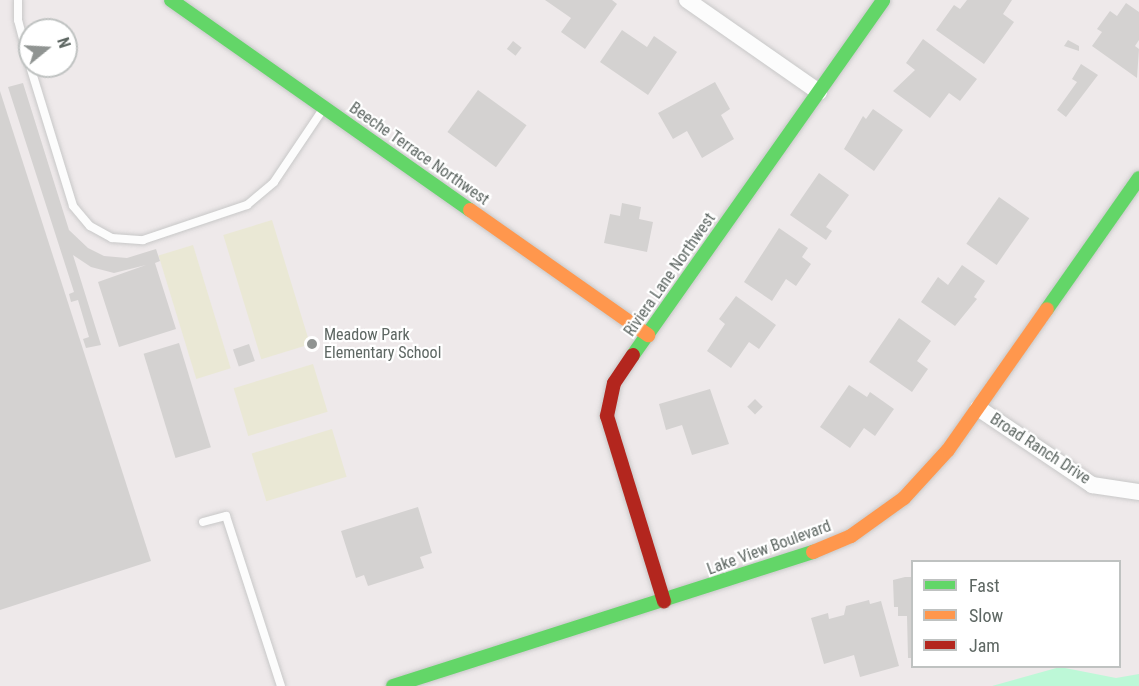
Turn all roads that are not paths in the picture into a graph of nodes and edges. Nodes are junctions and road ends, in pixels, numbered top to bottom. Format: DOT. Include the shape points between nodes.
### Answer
graph roads {
  1 [pos="18,0"];
  2 [pos="171,0"];
  3 [pos="687,0"];
  4 [pos="883,0"];
  5 [pos="18,18"];
  6 [pos="34,78"];
  7 [pos="819,92"];
  8 [pos="324,108"];
  9 [pos="1139,178"];
  10 [pos="648,335"];
  11 [pos="978,408"];
  12 [pos="1139,492"];
  13 [pos="203,522"];
  14 [pos="664,601"];
  15 [pos="280,686"];
  16 [pos="393,686"];
  1 -- 5 [label="lane"];
  2 -- 8 [label="street, Beeche Terrace Northwest"];
  3 -- 7 [label="street"];
  4 -- 7 [label="street, Riviera Lane Northwest"];
  6 -- 8 [label="lane" via="74,206 90,226 112,238 142,240 246,205 274,182"];
  7 -- 10 [label="street, Riviera Lane Northwest"];
  8 -- 10 [label="street, Beeche Terrace Northwest"];
  9 -- 11 [label="street, Lake View Boulevard"];
  10 -- 14 [label="street, Riviera Lane Northwest" via="614,383 607,416"];
  11 -- 12 [label="street, Broad Ranch Drive" via="1092,484"];
  11 -- 14 [label="street, Lake View Boulevard" via="927,475 896,505 851,536 791,562"];
  13 -- 15 [label="lane" via="226,516"];
  14 -- 16 [label="street, Lake View Boulevard"];
}
